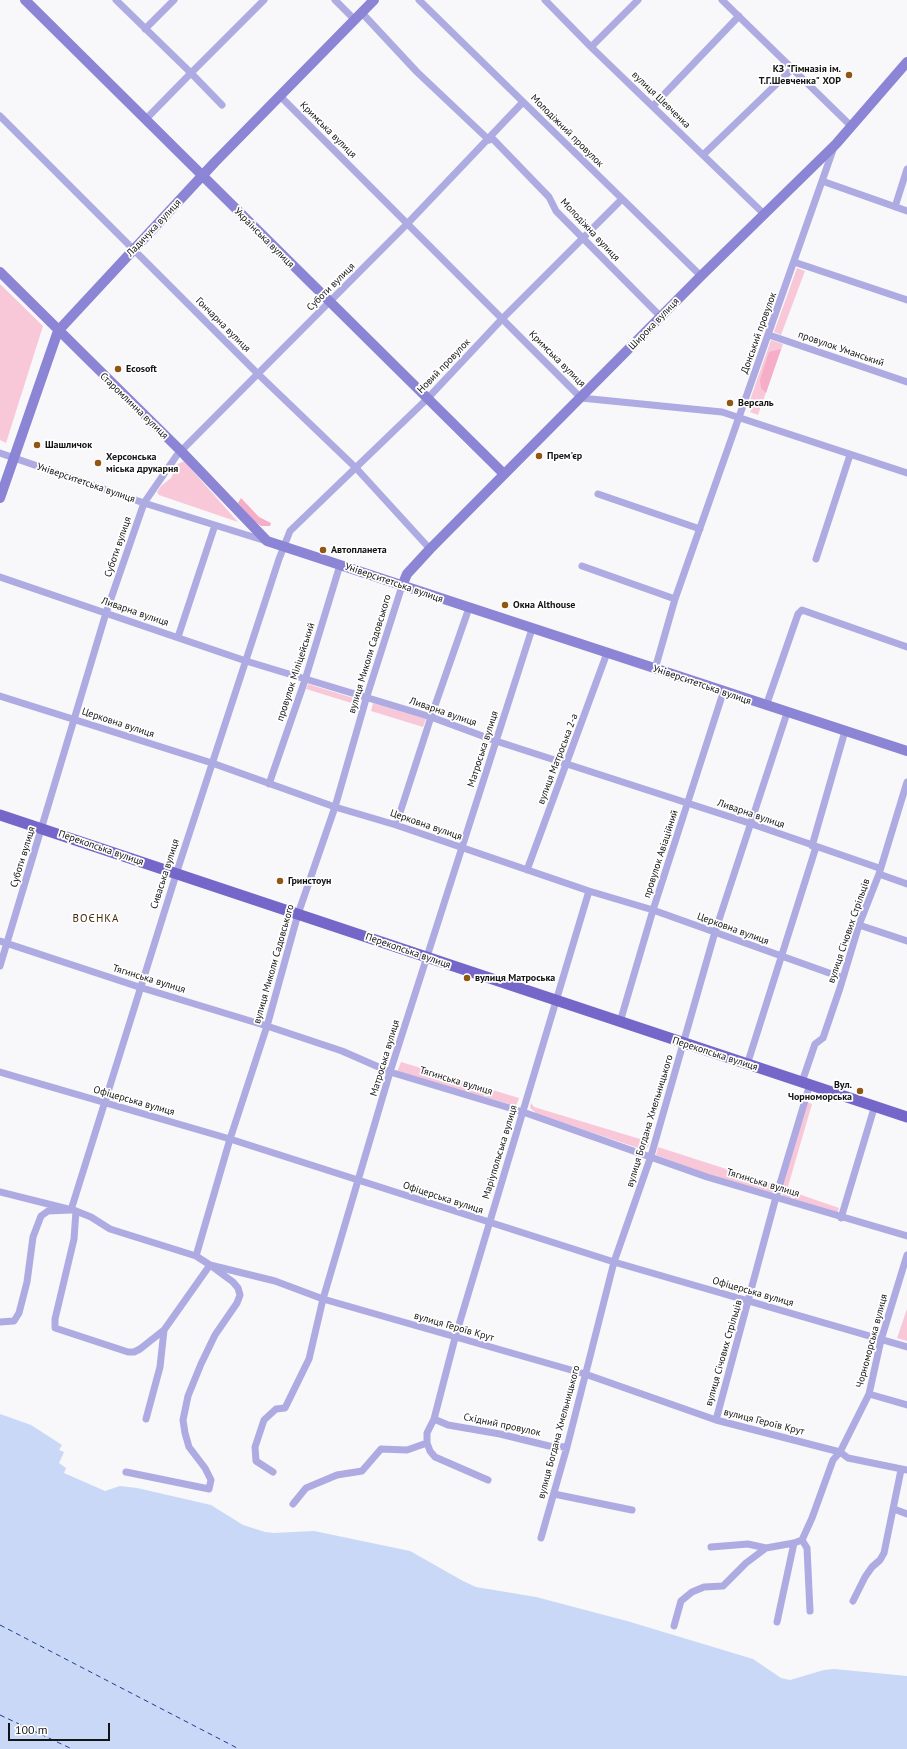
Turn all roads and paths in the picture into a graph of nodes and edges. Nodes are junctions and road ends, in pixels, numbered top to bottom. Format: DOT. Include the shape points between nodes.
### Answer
graph roads {
  1 [pos="26,0"];
  2 [pos="116,0"];
  3 [pos="174,0"];
  4 [pos="264,0"];
  5 [pos="335,0"];
  6 [pos="374,0"];
  7 [pos="419,0"];
  8 [pos="545,0"];
  9 [pos="638,0"];
  10 [pos="722,0"];
  11 [pos="358,16"];
  12 [pos="739,16"];
  13 [pos="145,29"];
  14 [pos="590,47"];
  15 [pos="907,62"];
  16 [pos="792,69"];
  17 [pos="190,74"];
  18 [pos="280,96"];
  19 [pos="523,102"];
  20 [pos="222,105"];
  21 [pos="653,106"];
  22 [pos="0,116"];
  23 [pos="146,119"];
  24 [pos="851,126"];
  25 [pos="490,138"];
  26 [pos="836,144"];
  27 [pos="703,155"];
  28 [pos="907,169"];
  29 [pos="202,176"];
  30 [pos="822,181"];
  31 [pos="622,199"];
  32 [pos="895,207"];
  33 [pos="907,211"];
  34 [pos="764,214"];
  35 [pos="407,224"];
  36 [pos="583,239"];
  37 [pos="134,249"];
  38 [pos="794,262"];
  39 [pos="0,272"];
  40 [pos="701,276"];
  41 [pos="907,300"];
  42 [pos="329,303"];
  43 [pos="661,317"];
  44 [pos="502,319"];
  45 [pos="58,331"];
  46 [pos="769,335"];
  47 [pos="257,373"];
  48 [pos="907,382"];
  49 [pos="580,398"];
  50 [pos="426,399"];
  51 [pos="739,418"];
  52 [pos="181,451"];
  53 [pos="0,453"];
  54 [pos="850,455"];
  55 [pos="13,457"];
  56 [pos="356,468"];
  57 [pos="907,473"];
  58 [pos="504,474"];
  59 [pos="598,494"];
  60 [pos="0,498"];
  61 [pos="144,503"];
  62 [pos="215,525"];
  63 [pos="700,530"];
  64 [pos="267,542"];
  65 [pos="284,547"];
  66 [pos="430,549"];
  67 [pos="816,560"];
  68 [pos="340,565"];
  69 [pos="582,566"];
  70 [pos="0,578"];
  71 [pos="402,586"];
  72 [pos="675,599"];
  73 [pos="469,608"];
  74 [pos="106,613"];
  75 [pos="532,629"];
  76 [pos="178,638"];
  77 [pos="907,647"];
  78 [pos="607,653"];
  79 [pos="246,661"];
  80 [pos="655,669"];
  81 [pos="305,680"];
  82 [pos="723,693"];
  83 [pos="0,696"];
  84 [pos="366,698"];
  85 [pos="766,706"];
  86 [pos="787,712"];
  87 [pos="430,717"];
  88 [pos="74,719"];
  89 [pos="845,731"];
  90 [pos="496,741"];
  91 [pos="907,752"];
  92 [pos="212,763"];
  93 [pos="567,764"];
  94 [pos="907,782"];
  95 [pos="269,784"];
  96 [pos="687,803"];
  97 [pos="335,807"];
  98 [pos="0,815"];
  99 [pos="749,823"];
  100 [pos="396,824"];
  101 [pos="42,828"];
  102 [pos="814,846"];
  103 [pos="462,848"];
  104 [pos="527,870"];
  105 [pos="879,871"];
  106 [pos="176,874"];
  107 [pos="907,884"];
  108 [pos="589,891"];
  109 [pos="653,910"];
  110 [pos="298,914"];
  111 [pos="860,925"];
  112 [pos="715,932"];
  113 [pos="907,942"];
  114 [pos="3,943"];
  115 [pos="428,957"];
  116 [pos="780,957"];
  117 [pos="0,966"];
  118 [pos="843,978"];
  119 [pos="139,987"];
  120 [pos="556,1000"];
  121 [pos="620,1022"];
  122 [pos="267,1026"];
  123 [pos="684,1044"];
  124 [pos="747,1065"];
  125 [pos="0,1072"];
  126 [pos="390,1072"];
  127 [pos="806,1083"];
  128 [pos="106,1103"];
  129 [pos="875,1105"];
  130 [pos="522,1112"];
  131 [pos="907,1117"];
  132 [pos="230,1139"];
  133 [pos="650,1156"];
  134 [pos="359,1181"];
  135 [pos="0,1192"];
  136 [pos="776,1197"];
  137 [pos="74,1210"];
  138 [pos="841,1218"];
  139 [pos="488,1223"];
  140 [pos="907,1236"];
  141 [pos="907,1254"];
  142 [pos="196,1256"];
  143 [pos="614,1262"];
  144 [pos="210,1265"];
  145 [pos="323,1299"];
  146 [pos="749,1301"];
  147 [pos="0,1322"];
  148 [pos="164,1330"];
  149 [pos="455,1338"];
  150 [pos="881,1340"];
  151 [pos="907,1347"];
  152 [pos="585,1374"];
  153 [pos="869,1394"];
  154 [pos="907,1405"];
  155 [pos="146,1419"];
  156 [pos="434,1419"];
  157 [pos="716,1420"];
  158 [pos="427,1443"];
  159 [pos="567,1447"];
  160 [pos="840,1452"];
  161 [pos="904,1470"];
  162 [pos="126,1472"];
  163 [pos="273,1472"];
  164 [pos="488,1480"];
  165 [pos="554,1494"];
  166 [pos="293,1504"];
  167 [pos="632,1510"];
  168 [pos="894,1510"];
  169 [pos="907,1514"];
  170 [pos="541,1538"];
  171 [pos="802,1540"];
  172 [pos="794,1543"];
  173 [pos="711,1547"];
  174 [pos="766,1548"];
  175 [pos="854,1601"];
  176 [pos="810,1611"];
  177 [pos="777,1622"];
  178 [pos="674,1626"];
  1 -- 23 [label="street, Українська вулиця"];
  2 -- 13 [label="street"];
  3 -- 13 [label="street"];
  4 -- 17 [label="street"];
  5 -- 11 [label="street, Молодіжна вулиця"];
  6 -- 11 [label="street, Ладичука вулиця"];
  7 -- 19 [label="street, Молодіжний провулок"];
  8 -- 14 [label="street, вулиця Шевченка"];
  9 -- 14 [label="street"];
  10 -- 12 [label="street"];
  11 -- 18 [label="street, Ладичука вулиця"];
  11 -- 25 [label="street, Молодіжна вулиця"];
  12 -- 16 [label="street"];
  12 -- 21 [label="street"];
  13 -- 17 [label="street"];
  14 -- 21 [label="street, вулиця Шевченка"];
  15 -- 24 [label="street, Широка вулиця"];
  16 -- 24 [label="street"];
  16 -- 27 [label="street"];
  17 -- 20 [label="street"];
  17 -- 23 [label="street"];
  18 -- 29 [label="street, Ладичука вулиця"];
  18 -- 35 [label="street, Кримська вулиця"];
  19 -- 25 [label="street, Суботи вулиця"];
  19 -- 31 [label="street, Молодіжний провулок"];
  21 -- 27 [label="street, вулиця Шевченка"];
  22 -- 37 [label="street, Гончарна вулиця"];
  23 -- 29 [label="street, Українська вулиця"];
  24 -- 26 [label="street, Широка вулиця"];
  25 -- 35 [label="street, Суботи вулиця"];
  25 -- 36 [label="street, Молодіжна вулиця" via="549,197 554,209"];
  26 -- 30 [label="street, Донський провулок"];
  26 -- 34 [label="street, Широка вулиця"];
  27 -- 34 [label="street, вулиця Шевченка"];
  28 -- 32 [label="street"];
  29 -- 37 [label="street, Ладичука вулиця"];
  29 -- 42 [label="street, Українська вулиця"];
  30 -- 32 [label="street"];
  30 -- 38 [label="street, Донський провулок"];
  31 -- 36 [label="street, Новий провулок"];
  31 -- 40 [label="street, Молодіжний провулок"];
  32 -- 33 [label="street"];
  34 -- 40 [label="street, Широка вулиця"];
  35 -- 42 [label="street, Суботи вулиця"];
  35 -- 44 [label="street, Кримська вулиця"];
  36 -- 43 [label="street, Молодіжна вулиця"];
  36 -- 44 [label="street, Новий провулок"];
  37 -- 45 [label="street, Ладичука вулиця"];
  37 -- 47 [label="street, Гончарна вулиця"];
  38 -- 41 [label="street"];
  38 -- 46 [label="street, Донський провулок"];
  39 -- 45 [label="street, Старомлинна вулиця"];
  40 -- 43 [label="street, Широка вулиця"];
  42 -- 47 [label="street, Суботи вулиця"];
  42 -- 50 [label="street, Українська вулиця"];
  43 -- 49 [label="street, Широка вулиця"];
  44 -- 49 [label="street, Кримська вулиця"];
  44 -- 50 [label="street, Новий провулок"];
  45 -- 52 [label="street, Старомлинна вулиця"];
  45 -- 55 [label="street, Ладичука вулиця"];
  46 -- 48 [label="street, провулок Уманський"];
  46 -- 51 [label="street, Донський провулок"];
  47 -- 52 [label="street, Суботи вулиця"];
  47 -- 56 [label="street, Гончарна вулиця"];
  49 -- 51 [label="street, Кримська вулиця" via="722,412"];
  49 -- 58 [label="street, Широка вулиця"];
  50 -- 56 [label="street, Новий провулок"];
  50 -- 58 [label="street, Українська вулиця"];
  51 -- 54 [label="street, Кримська вулиця"];
  51 -- 63 [label="street, Донський провулок"];
  52 -- 61 [label="street, Суботи вулиця"];
  52 -- 64 [label="street, Старомлинна вулиця"];
  53 -- 55 [label="street, Університетська вулиця"];
  54 -- 57 [label="street, Кримська вулиця"];
  54 -- 67 [label="street"];
  55 -- 60 [label="street, Ладичука вулиця"];
  55 -- 61 [label="street, Університетська вулиця"];
  56 -- 65 [label="street, Новий провулок" via="290,531"];
  56 -- 66 [label="street, Гончарна вулиця"];
  58 -- 66 [label="street, Широка вулиця"];
  59 -- 63 [label="street"];
  61 -- 62 [label="street, Університетська вулиця"];
  61 -- 74 [label="street, Суботи вулиця"];
  62 -- 64 [label="street, Університетська вулиця"];
  62 -- 76 [label="street"];
  63 -- 72 [label="street, Донський провулок"];
  64 -- 65 [label="street, Університетська вулиця"];
  65 -- 68 [label="street, Університетська вулиця"];
  65 -- 79 [label="street, Сиваська вулиця"];
  66 -- 71 [label="street, Широка вулиця" via="407,574"];
  68 -- 71 [label="street, Університетська вулиця"];
  68 -- 81 [label="street, провулок Міліцейський"];
  69 -- 72 [label="street"];
  70 -- 74 [label="street, Ливарна вулиця"];
  71 -- 73 [label="street, Університетська вулиця"];
  71 -- 84 [label="street, вулиця Миколи Садовського"];
  72 -- 80 [label="street, Донський провулок"];
  73 -- 75 [label="street, Університетська вулиця"];
  73 -- 87 [label="street"];
  74 -- 76 [label="street, Ливарна вулиця"];
  74 -- 88 [label="street, Суботи вулиця"];
  75 -- 78 [label="street, Університетська вулиця"];
  75 -- 90 [label="street, Матроська вулиця"];
  76 -- 79 [label="street, Ливарна вулиця"];
  77 -- 85 [label="street" via="802,610 798,614"];
  78 -- 80 [label="street, Університетська вулиця"];
  78 -- 93 [label="street, вулиця Матроська 2-а"];
  79 -- 81 [label="street, Ливарна вулиця"];
  79 -- 92 [label="street, Сиваська вулиця"];
  80 -- 82 [label="street, Університетська вулиця"];
  81 -- 84 [label="street, Ливарна вулиця"];
  81 -- 95 [label="street, провулок Міліцейський"];
  82 -- 85 [label="street, Університетська вулиця"];
  82 -- 96 [label="street, провулок Авіаційний"];
  83 -- 88 [label="street, Церковна вулиця"];
  84 -- 87 [label="street, Ливарна вулиця"];
  84 -- 97 [label="street, вулиця Миколи Садовського"];
  85 -- 86 [label="street, Університетська вулиця"];
  86 -- 89 [label="street, Університетська вулиця"];
  86 -- 99 [label="street, вулиця Богдана Хмельницького"];
  87 -- 90 [label="street, Ливарна вулиця"];
  87 -- 100 [label="street"];
  88 -- 92 [label="street, Церковна вулиця"];
  88 -- 101 [label="street, Суботи вулиця"];
  89 -- 91 [label="street, Університетська вулиця"];
  89 -- 102 [label="street"];
  90 -- 93 [label="street, Ливарна вулиця"];
  90 -- 103 [label="street, Матроська вулиця"];
  92 -- 95 [label="street, Церковна вулиця"];
  92 -- 106 [label="street, Сиваська вулиця"];
  93 -- 96 [label="street, Ливарна вулиця"];
  93 -- 104 [label="street, вулиця Матроська 2-а"];
  94 -- 105 [label="street, вулиця Січових Стрільців"];
  95 -- 97 [label="street, Церковна вулиця"];
  96 -- 99 [label="street, Ливарна вулиця"];
  96 -- 109 [label="street, провулок Авіаційний"];
  97 -- 100 [label="street, Церковна вулиця"];
  97 -- 110 [label="street, вулиця Миколи Садовського"];
  98 -- 101 [label="main road, Перекопська вулиця"];
  99 -- 102 [label="street, Ливарна вулиця"];
  99 -- 112 [label="street, вулиця Богдана Хмельницького"];
  100 -- 103 [label="street, Церковна вулиця"];
  101 -- 106 [label="main road, Перекопська вулиця"];
  101 -- 114 [label="street, Суботи вулиця"];
  102 -- 105 [label="street, Ливарна вулиця"];
  102 -- 116 [label="street"];
  103 -- 104 [label="street, Церковна вулиця"];
  103 -- 115 [label="street, Матроська вулиця"];
  104 -- 108 [label="street, Церковна вулиця"];
  105 -- 107 [label="street, Ливарна вулиця"];
  105 -- 111 [label="street, вулиця Січових Стрільців"];
  106 -- 110 [label="main road, Перекопська вулиця"];
  106 -- 119 [label="street, Сиваська вулиця"];
  108 -- 109 [label="street, Церковна вулиця"];
  108 -- 120 [label="street, Маріупольська вулиця"];
  109 -- 112 [label="street, Церковна вулиця"];
  109 -- 121 [label="street, провулок Авіаційний"];
  110 -- 115 [label="main road, Перекопська вулиця"];
  110 -- 122 [label="street, вулиця Миколи Садовського"];
  111 -- 113 [label="street"];
  111 -- 118 [label="street, вулиця Січових Стрільців"];
  112 -- 116 [label="street, Церковна вулиця"];
  112 -- 123 [label="street, вулиця Богдана Хмельницького"];
  114 -- 117 [label="street, Суботи вулиця"];
  114 -- 119 [label="street, Тягинська вулиця"];
  115 -- 120 [label="main road, Перекопська вулиця"];
  115 -- 126 [label="street, Матроська вулиця"];
  116 -- 118 [label="street, Церковна вулиця"];
  116 -- 124 [label="street"];
  118 -- 127 [label="street, вулиця Січових Стрільців" via="823,1038 815,1044"];
  119 -- 122 [label="street, Тягинська вулиця"];
  119 -- 128 [label="street, Сиваська вулиця"];
  120 -- 121 [label="main road, Перекопська вулиця"];
  120 -- 130 [label="street, Маріупольська вулиця"];
  121 -- 123 [label="main road, Перекопська вулиця"];
  122 -- 126 [label="street, Тягинська вулиця" via="342,1051"];
  122 -- 132 [label="street, вулиця Миколи Садовського"];
  123 -- 124 [label="main road, Перекопська вулиця"];
  123 -- 133 [label="street, вулиця Богдана Хмельницького"];
  124 -- 127 [label="main road, Перекопська вулиця"];
  125 -- 128 [label="street, Офіцерська вулиця"];
  126 -- 130 [label="street, Тягинська вулиця"];
  126 -- 134 [label="street, Матроська вулиця"];
  127 -- 129 [label="main road, Перекопська вулиця"];
  127 -- 136 [label="street, вулиця Січових Стрільців"];
  128 -- 132 [label="street, Офіцерська вулиця"];
  128 -- 137 [label="street, Сиваська вулиця"];
  129 -- 131 [label="main road, Перекопська вулиця"];
  129 -- 138 [label="street"];
  130 -- 133 [label="street, Тягинська вулиця"];
  130 -- 139 [label="street, Маріупольська вулиця"];
  132 -- 134 [label="street, Офіцерська вулиця"];
  132 -- 142 [label="street, вулиця Миколи Садовського"];
  133 -- 136 [label="street, Тягинська вулиця" via="707,1177"];
  133 -- 143 [label="street, вулиця Богдана Хмельницького"];
  134 -- 139 [label="street, Офіцерська вулиця"];
  134 -- 145 [label="street, Матроська вулиця"];
  135 -- 137 [label="street, вулиця Героїв Крут"];
  136 -- 138 [label="street, Тягинська вулиця"];
  136 -- 146 [label="street, вулиця Січових Стрільців"];
  137 -- 142 [label="street, вулиця Героїв Крут" via="110,1229"];
  137 -- 147 [label="street" via="48,1212 41,1216 33,1237 27,1282 19,1313 14,1321"];
  137 -- 148 [label="street, Сиваська вулиця" via="74,1239 55,1328 128,1352 140,1349"];
  138 -- 140 [label="street, Тягинська вулиця"];
  139 -- 143 [label="street, Офіцерська вулиця"];
  139 -- 149 [label="street, Маріупольська вулиця"];
  141 -- 150 [label="street, Чорноморська вулиця"];
  142 -- 144 [label="street, вулиця Героїв Крут"];
  143 -- 146 [label="street, Офіцерська вулиця"];
  143 -- 152 [label="street, вулиця Богдана Хмельницького"];
  144 -- 145 [label="street, вулиця Героїв Крут" via="275,1281"];
  144 -- 148 [label="street"];
  144 -- 162 [label="street" via="234,1282 240,1295 215,1335 201,1364 188,1396 183,1420 190,1447 211,1480 209,1489"];
  145 -- 149 [label="street, вулиця Героїв Крут"];
  145 -- 163 [label="street, Матроська вулиця" via="309,1359 285,1408 276,1408 264,1420 255,1447 256,1461"];
  146 -- 150 [label="street, Офіцерська вулиця"];
  146 -- 157 [label="street, вулиця Січових Стрільців"];
  148 -- 155 [label="street" via="160,1367"];
  149 -- 152 [label="street, вулиця Героїв Крут"];
  149 -- 156 [label="street, Маріупольська вулиця"];
  150 -- 151 [label="street, Офіцерська вулиця"];
  150 -- 153 [label="street, Чорноморська вулиця"];
  152 -- 157 [label="street, вулиця Героїв Крут"];
  152 -- 159 [label="street, вулиця Богдана Хмельницького"];
  153 -- 154 [label="street"];
  153 -- 160 [label="street, Чорноморська вулиця"];
  156 -- 158 [label="street, Маріупольська вулиця" via="427,1433"];
  156 -- 159 [label="street, Східний провулок" via="448,1425 549,1446"];
  157 -- 160 [label="street, вулиця Героїв Крут"];
  158 -- 164 [label="street" via="435,1456"];
  158 -- 166 [label="street" via="407,1450 381,1448 362,1471 337,1475 306,1488"];
  159 -- 165 [label="street, вулиця Богдана Хмельницького"];
  160 -- 161 [label="street, вулиця Героїв Крут" via="848,1458"];
  160 -- 171 [label="street, Чорноморська вулиця" via="833,1460"];
  161 -- 168 [label="street"];
  165 -- 167 [label="street"];
  165 -- 170 [label="street, вулиця Богдана Хмельницького"];
  168 -- 169 [label="street"];
  168 -- 175 [label="street" via="884,1553 865,1577"];
  171 -- 172 [label="street"];
  171 -- 176 [label="street" via="807,1548"];
  172 -- 174 [label="street"];
  172 -- 177 [label="street"];
  173 -- 174 [label="street" via="748,1544"];
  174 -- 178 [label="street" via="746,1563 723,1586 698,1589 685,1597 681,1601"];
}
